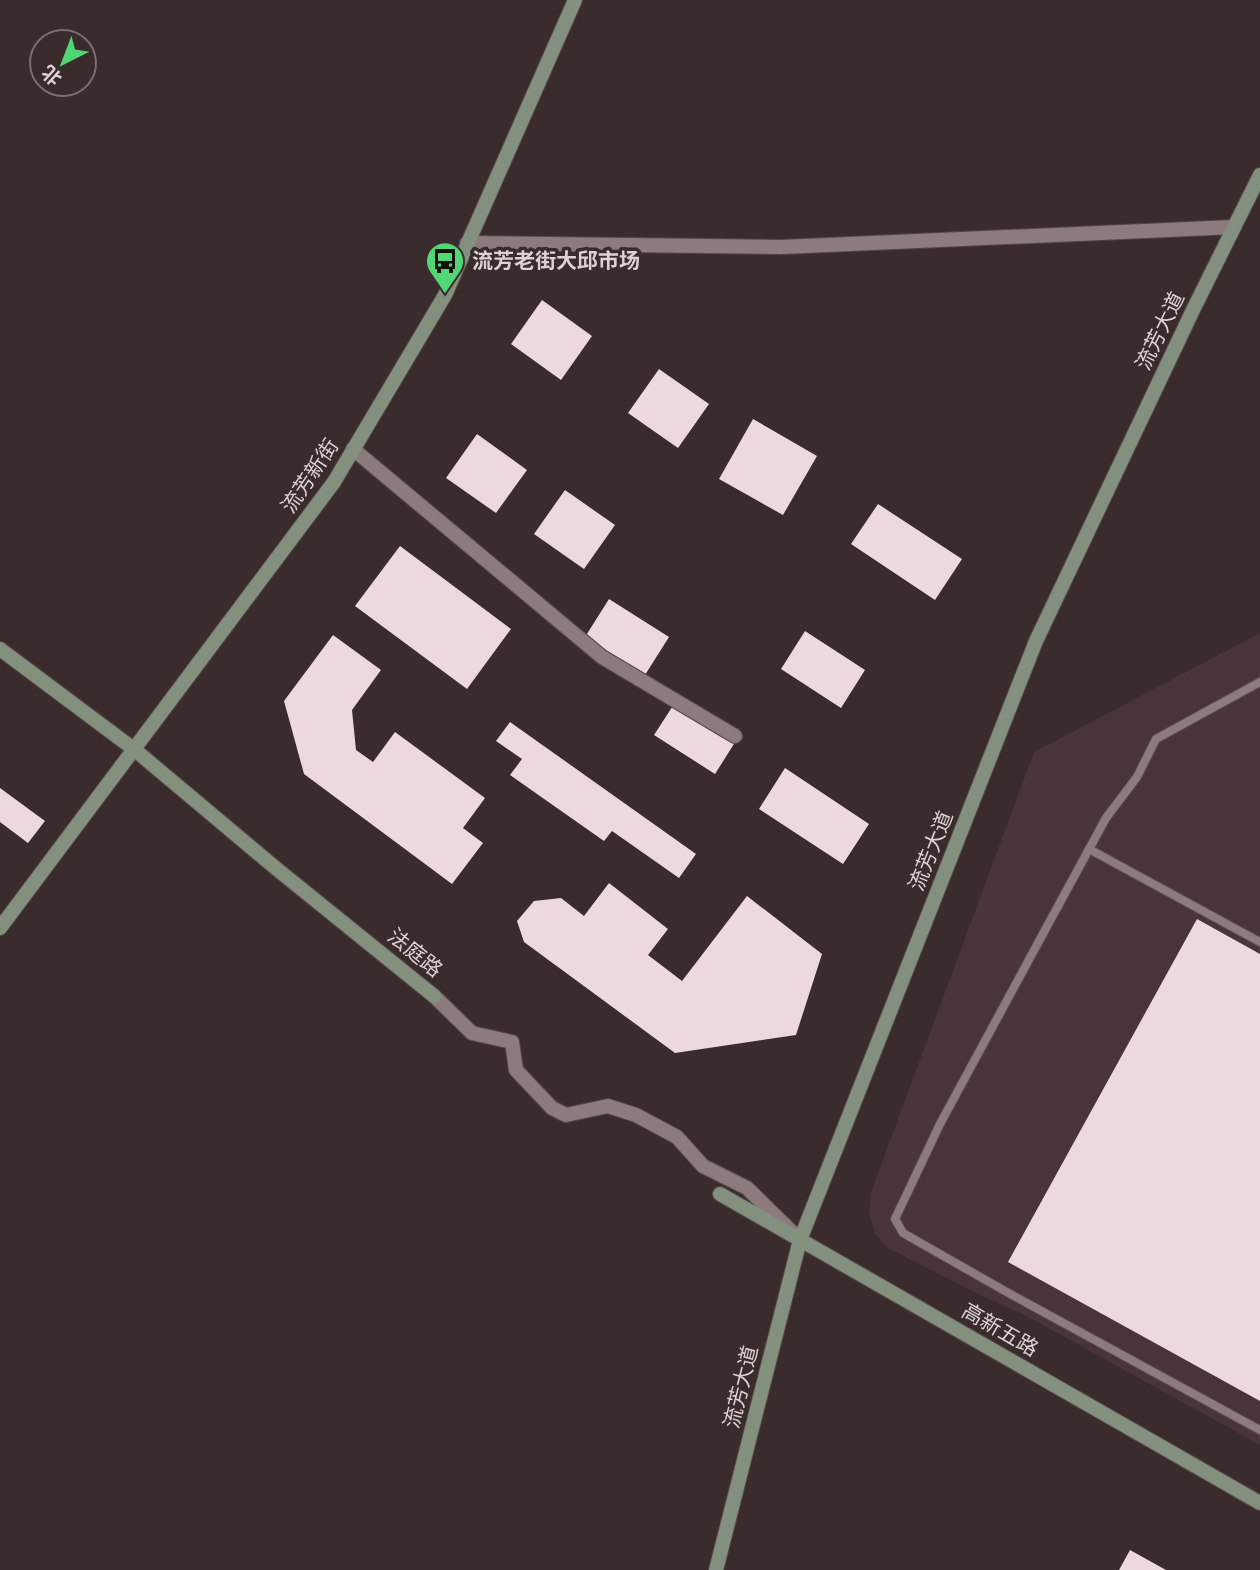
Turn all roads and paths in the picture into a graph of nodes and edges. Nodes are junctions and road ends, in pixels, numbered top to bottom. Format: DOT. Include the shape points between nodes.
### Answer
graph roads {
  1 [pos="575,0"];
  2 [pos="1260,175"];
  3 [pos="1234,227"];
  4 [pos="467,243"];
  5 [pos="353,449"];
  6 [pos="0,649"];
  7 [pos="1260,682"];
  8 [pos="735,736"];
  9 [pos="135,750"];
  10 [pos="1089,849"];
  11 [pos="0,929"];
  12 [pos="1260,942"];
  13 [pos="434,996"];
  14 [pos="720,1194"];
  15 [pos="800,1240"];
  16 [pos="1260,1430"];
  17 [pos="1260,1503"];
  18 [pos="716,1570"];
  1 -- 4 [label="main road, 流芳新街"];
  2 -- 3 [label="main road, 流芳大道"];
  3 -- 4 [label="street" via="782,247"];
  3 -- 15 [label="main road, 流芳大道" via="1036,641"];
  4 -- 5 [label="main road, 流芳新街" via="444,295"];
  5 -- 8 [label="street" via="602,657"];
  5 -- 9 [label="main road, 流芳新街" via="334,482"];
  6 -- 9 [label="main road, 法庭路"];
  7 -- 10 [label="lane" via="1156,739 1137,777"];
  9 -- 11 [label="main road, 流芳新街"];
  9 -- 13 [label="main road, 法庭路"];
  10 -- 12 [label="lane"];
  10 -- 16 [label="lane" via="940,1124 895,1219 903,1233"];
  13 -- 15 [label="street, 法庭路" via="472,1033 512,1042 516,1070 552,1108 566,1115 608,1106 646,1120 677,1137 703,1166 747,1188"];
  14 -- 15 [label="main road, 高新五路"];
  15 -- 17 [label="main road, 高新五路"];
  15 -- 18 [label="main road, 流芳大道"];
}
